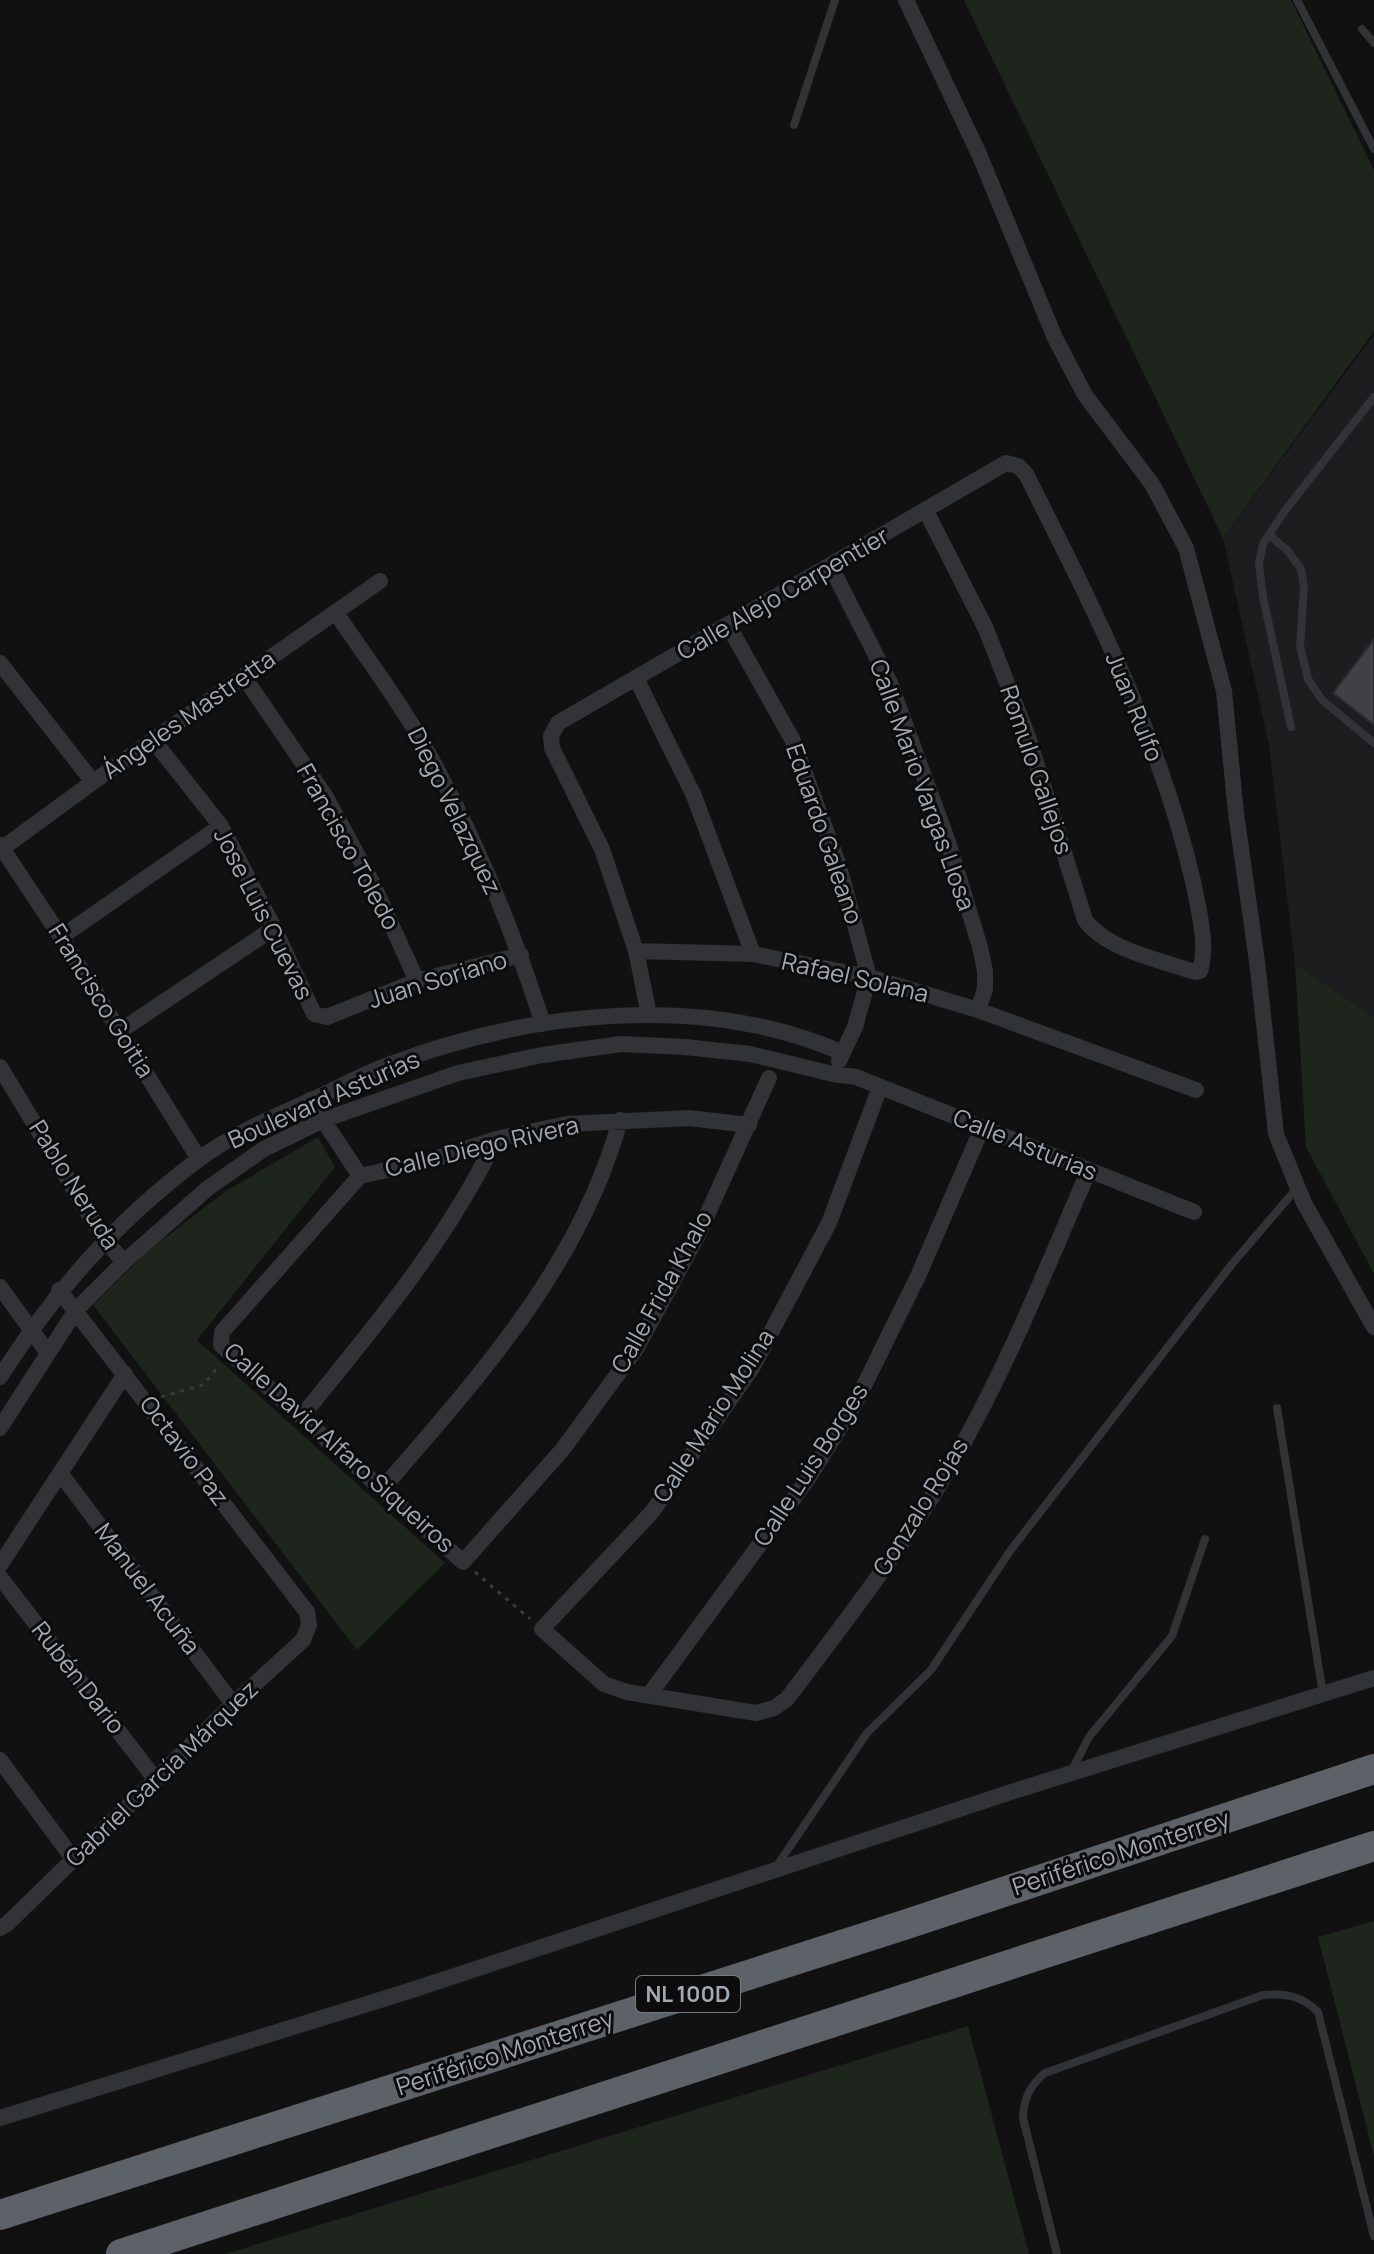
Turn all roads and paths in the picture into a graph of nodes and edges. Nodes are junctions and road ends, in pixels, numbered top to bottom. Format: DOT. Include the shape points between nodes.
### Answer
graph roads {
  1 [pos="835,0"];
  2 [pos="906,0"];
  3 [pos="1297,0"];
  4 [pos="1362,29"];
  5 [pos="1374,43"];
  6 [pos="794,125"];
  7 [pos="1374,149"];
  8 [pos="1374,397"];
  9 [pos="1006,463"];
  10 [pos="926,511"];
  11 [pos="1269,535"];
  12 [pos="831,567"];
  13 [pos="380,581"];
  14 [pos="336,613"];
  15 [pos="728,625"];
  16 [pos="0,663"];
  17 [pos="244,677"];
  18 [pos="637,680"];
  19 [pos="1291,727"];
  20 [pos="153,740"];
  21 [pos="1374,743"];
  22 [pos="93,782"];
  23 [pos="221,826"];
  24 [pos="1,848"];
  25 [pos="274,928"];
  26 [pos="61,937"];
  27 [pos="636,951"];
  28 [pos="753,954"];
  29 [pos="521,955"];
  30 [pos="1195,972"];
  31 [pos="869,977"];
  32 [pos="417,981"];
  33 [pos="978,1010"];
  34 [pos="312,1012"];
  35 [pos="649,1015"];
  36 [pos="543,1024"];
  37 [pos="120,1031"];
  38 [pos="843,1053"];
  39 [pos="0,1067"];
  40 [pos="833,1074"];
  41 [pos="856,1077"];
  42 [pos="769,1078"];
  43 [pos="880,1087"];
  44 [pos="1196,1090"];
  45 [pos="310,1100"];
  46 [pos="323,1120"];
  47 [pos="620,1120"];
  48 [pos="749,1125"];
  49 [pos="982,1128"];
  50 [pos="496,1139"];
  51 [pos="199,1159"];
  52 [pos="1089,1170"];
  53 [pos="360,1176"];
  54 [pos="1297,1188"];
  55 [pos="1194,1212"];
  56 [pos="104,1239"];
  57 [pos="124,1262"];
  58 [pos="0,1287"];
  59 [pos="59,1290"];
  60 [pos="76,1310"];
  61 [pos="1374,1327"];
  62 [pos="30,1331"];
  63 [pos="222,1332"];
  64 [pos="48,1353"];
  65 [pos="229,1354"];
  66 [pos="125,1374"];
  67 [pos="0,1377"];
  68 [pos="146,1401"];
  69 [pos="1277,1408"];
  70 [pos="301,1417"];
  71 [pos="0,1428"];
  72 [pos="61,1474"];
  73 [pos="382,1489"];
  74 [pos="1205,1539"];
  75 [pos="463,1562"];
  76 [pos="0,1565"];
  77 [pos="0,1577"];
  78 [pos="307,1612"];
  79 [pos="542,1629"];
  80 [pos="1374,1678"];
  81 [pos="649,1695"];
  82 [pos="1323,1695"];
  83 [pos="233,1704"];
  84 [pos="0,1760"];
  85 [pos="1374,1769"];
  86 [pos="1069,1774"];
  87 [pos="156,1780"];
  88 [pos="1374,1846"];
  89 [pos="74,1860"];
  90 [pos="773,1871"];
  91 [pos="0,1928"];
  92 [pos="0,2118"];
  93 [pos="0,2215"];
  94 [pos="1374,2236"];
  95 [pos="121,2254"];
  96 [pos="1057,2254"];
  1 -- 6 [label="lane"];
  2 -- 54 [label="street" via="979,154 1055,338 1085,395 1152,484 1186,548 1224,691 1276,1134"];
  3 -- 7 [label="lane"];
  4 -- 5 [label="lane"];
  8 -- 11 [label="lane"];
  9 -- 10 [label="street, Calle Alejo Carpentier"];
  9 -- 30 [label="street, Juan Rulfo" via="1026,474 1076,573 1162,775 1198,904 1203,960"];
  10 -- 12 [label="street, Calle Alejo Carpentier"];
  10 -- 30 [label="street, Romulo Gallejos" via="986,629 1023,724 1085,920 1109,942"];
  11 -- 19 [label="lane" via="1260,575"];
  11 -- 21 [label="lane" via="1301,569 1300,646 1308,679 1322,700"];
  12 -- 15 [label="street, Calle Alejo Carpentier"];
  12 -- 33 [label="street, Calle Mario Vargas Llosa" via="890,683 948,842 985,971"];
  13 -- 14 [label="street, Ángeles Mastretta"];
  14 -- 17 [label="street, Ángeles Mastretta"];
  14 -- 29 [label="street, Diego Velazquez" via="412,726 477,849"];
  15 -- 18 [label="street, Calle Alejo Carpentier"];
  15 -- 31 [label="street, Eduardo Galeano" via="792,739 838,863"];
  16 -- 22 [label="street"];
  17 -- 20 [label="street, Ángeles Mastretta"];
  17 -- 32 [label="street, Francisco Toledo" via="326,797"];
  18 -- 27 [label="street, Calle Alejo Carpentier" via="558,723 551,736 552,748 602,849"];
  18 -- 28 [label="street" via="694,796"];
  20 -- 22 [label="street, Ángeles Mastretta"];
  20 -- 23 [label="street, Jose Luis Cuevas"];
  22 -- 24 [label="street, Ángeles Mastretta"];
  23 -- 25 [label="street, Jose Luis Cuevas"];
  23 -- 26 [label="street"];
  24 -- 26 [label="street, Francisco Goitia"];
  25 -- 34 [label="street, Jose Luis Cuevas"];
  25 -- 37 [label="street"];
  26 -- 37 [label="street, Francisco Goitia"];
  27 -- 28 [label="street, Rafael Solana"];
  27 -- 35 [label="street"];
  28 -- 31 [label="street, Rafael Solana"];
  29 -- 32 [label="street, Juan Soriano"];
  29 -- 36 [label="street, Diego Velazquez"];
  31 -- 33 [label="street, Rafael Solana"];
  31 -- 38 [label="street"];
  32 -- 34 [label="street, Juan Soriano" via="327,1017"];
  33 -- 44 [label="street, Rafael Solana"];
  35 -- 36 [label="street, Boulevard Asturias"];
  35 -- 38 [label="street, Boulevard Asturias" via="769,1029"];
  36 -- 45 [label="street, Boulevard Asturias" via="463,1041 387,1066"];
  37 -- 51 [label="street, Francisco Goitia"];
  38 -- 40 [label="street"];
  38 -- 41 [label="street"];
  39 -- 56 [label="street, Pablo Neruda"];
  40 -- 41 [label="street, Calle Asturias"];
  40 -- 46 [label="street, Boulevard Asturias" via="750,1054 621,1044 458,1073"];
  41 -- 43 [label="street, Calle Asturias"];
  42 -- 48 [label="street, Calle Frida Khalo"];
  43 -- 49 [label="street, Calle Asturias"];
  43 -- 79 [label="street, Calle Mario Molina" via="829,1223 752,1368 652,1512"];
  45 -- 46 [label="street, Calle Diego Rivera"];
  45 -- 51 [label="street, Boulevard Asturias"];
  46 -- 53 [label="street, Calle Diego Rivera"];
  46 -- 57 [label="street, Boulevard Asturias" via="264,1149 208,1188"];
  47 -- 48 [label="street, Calle Diego Rivera" via="689,1118"];
  47 -- 50 [label="street, Calle Diego Rivera" via="567,1124"];
  47 -- 73 [label="street" via="592,1199 557,1265 473,1383"];
  48 -- 75 [label="street, Calle Frida Khalo" via="697,1237 636,1349 563,1449"];
  49 -- 52 [label="street, Calle Asturias"];
  49 -- 81 [label="street, Calle Luis Borges" via="856,1402 807,1480"];
  50 -- 53 [label="street, Calle Diego Rivera"];
  50 -- 70 [label="street" via="453,1219 400,1295"];
  51 -- 56 [label="street, Boulevard Asturias"];
  52 -- 55 [label="street, Calle Asturias"];
  52 -- 81 [label="street, Gonzalo Rojas" via="960,1450 894,1556 787,1699 756,1713"];
  53 -- 63 [label="street, Calle Diego Rivera"];
  54 -- 61 [label="street"];
  54 -- 90 [label="lane" via="1010,1551 931,1670 867,1733"];
  56 -- 57 [label="street, Pablo Neruda"];
  56 -- 59 [label="street, Boulevard Asturias"];
  57 -- 60 [label="street, Boulevard Asturias"];
  58 -- 62 [label="street"];
  59 -- 60 [label="street, Octavio Paz"];
  59 -- 62 [label="street, Boulevard Asturias"];
  60 -- 64 [label="street, Boulevard Asturias"];
  60 -- 66 [label="street, Octavio Paz"];
  62 -- 64 [label="street"];
  62 -- 67 [label="street, Boulevard Asturias"];
  63 -- 65 [label="street, Calle David Alfaro Siqueiros" via="221,1345"];
  64 -- 71 [label="street, Boulevard Asturias"];
  65 -- 68 [label="path" via="203,1385"];
  65 -- 70 [label="street, Calle David Alfaro Siqueiros"];
  66 -- 68 [label="street, Octavio Paz"];
  66 -- 72 [label="street"];
  68 -- 78 [label="street, Octavio Paz"];
  69 -- 82 [label="lane"];
  70 -- 73 [label="street, Calle David Alfaro Siqueiros"];
  72 -- 76 [label="street"];
  72 -- 83 [label="street, Manuel Acuña"];
  73 -- 75 [label="street, Calle David Alfaro Siqueiros"];
  74 -- 86 [label="lane" via="1172,1636 1089,1737"];
  75 -- 79 [label="path"];
  77 -- 87 [label="street, Rubén Dario"];
  78 -- 83 [label="street, Gabriel García Márquez" via="303,1640"];
  79 -- 81 [label="street, Gonzalo Rojas" via="604,1684"];
  80 -- 82 [label="street"];
  82 -- 86 [label="street"];
  83 -- 87 [label="street, Gabriel García Márquez"];
  84 -- 89 [label="street"];
  85 -- 93 [label="highway, Periférico Monterrey / NL 100D"];
  86 -- 90 [label="street"];
  87 -- 89 [label="street, Gabriel García Márquez"];
  88 -- 95 [label="highway"];
  89 -- 91 [label="street, Gabriel García Márquez"];
  90 -- 92 [label="street"];
  94 -- 96 [label="lane" via="1318,2012 1307,2001 1272,1994 1036,2080 1023,2104 1023,2118"];
}
